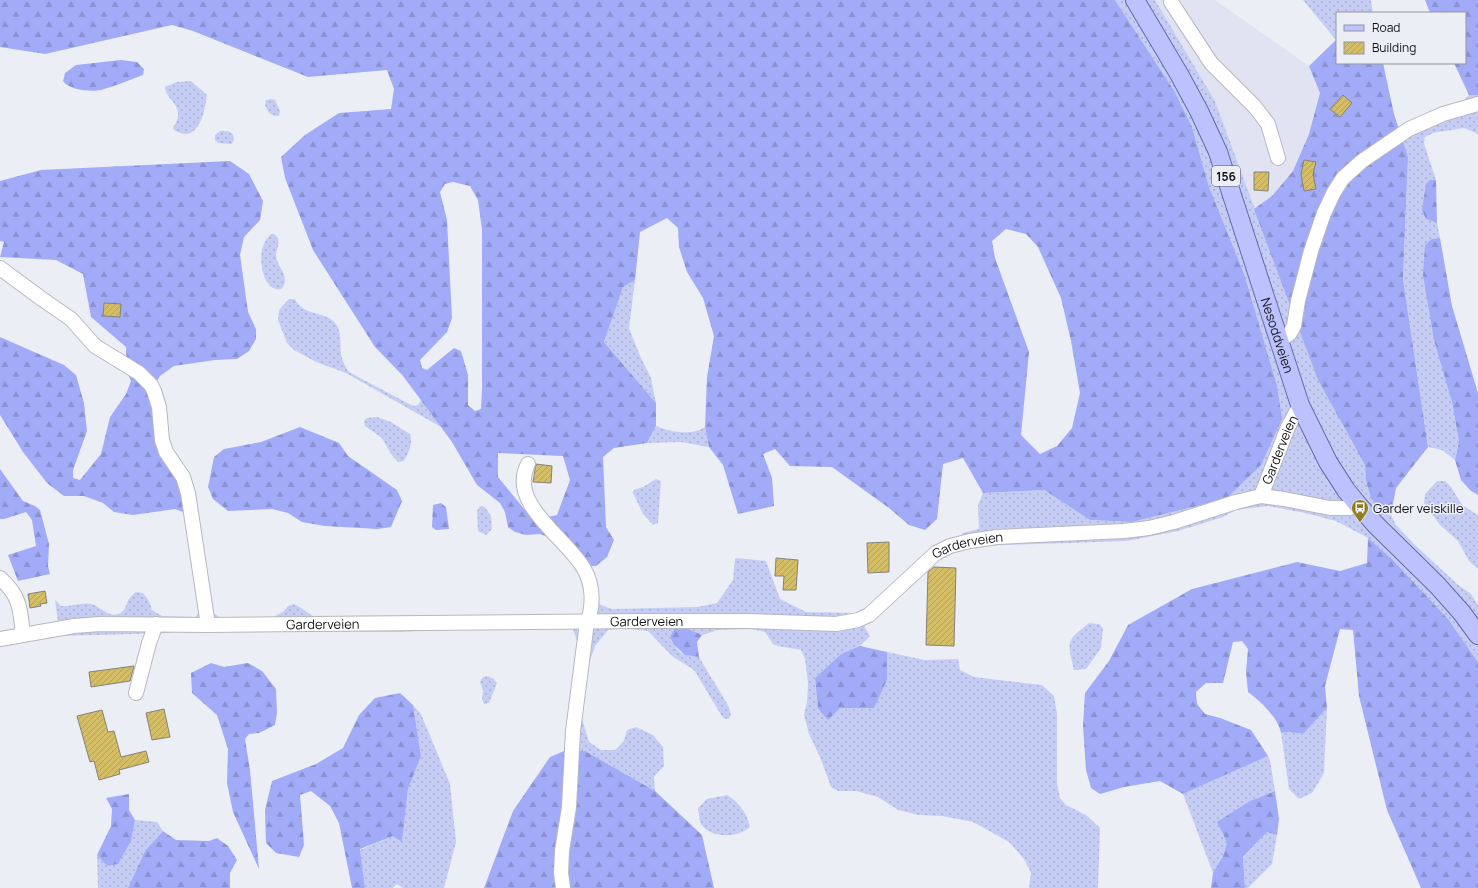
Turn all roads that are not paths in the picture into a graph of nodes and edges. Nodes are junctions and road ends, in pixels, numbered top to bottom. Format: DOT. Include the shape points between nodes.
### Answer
graph roads {
  1 [pos="1135,0"];
  2 [pos="1172,2"];
  3 [pos="1478,104"];
  4 [pos="1278,158"];
  5 [pos="0,268"];
  6 [pos="1279,342"];
  7 [pos="1300,405"];
  8 [pos="528,464"];
  9 [pos="1261,496"];
  10 [pos="1359,506"];
  11 [pos="0,578"];
  12 [pos="587,622"];
  13 [pos="156,624"];
  14 [pos="208,625"];
  15 [pos="23,635"];
  16 [pos="1478,635"];
  17 [pos="0,639"];
  18 [pos="136,693"];
  19 [pos="563,888"];
  1 -- 6 [label="main road, Nesoddveien / 156" via="1193,98 1218,152"];
  2 -- 4 [label="street" via="1211,63 1255,107 1268,124"];
  3 -- 6 [label="street" via="1443,114 1409,128 1362,161 1343,178 1324,214 1314,243 1294,326"];
  5 -- 14 [label="street" via="71,319 95,346 139,372 154,390 166,452 176,465 186,486"];
  6 -- 7 [label="main road, Nesoddveien / 156"];
  7 -- 9 [label="street, Garderveien" via="1288,427"];
  7 -- 10 [label="main road, Nesoddveien / 156" via="1328,462"];
  8 -- 12 [label="street" via="524,471 524,483 533,510 574,556 590,582 592,606"];
  9 -- 10 [label="street, Garderveien" via="1330,508"];
  9 -- 12 [label="street, Garderveien" via="1148,528 997,537 970,540 950,546 924,563 869,615 848,623"];
  10 -- 16 [label="main road, Nesoddveien / 156" via="1437,585"];
  11 -- 15 [label="street" via="14,592"];
  12 -- 14 [label="street, Garderveien"];
  12 -- 19 [label="street" via="573,731 569,806 562,851"];
  13 -- 14 [label="street, Garderveien"];
  13 -- 15 [label="street, Garderveien" via="74,626"];
  13 -- 18 [label="street"];
  15 -- 17 [label="street, Garderveien"];
}
